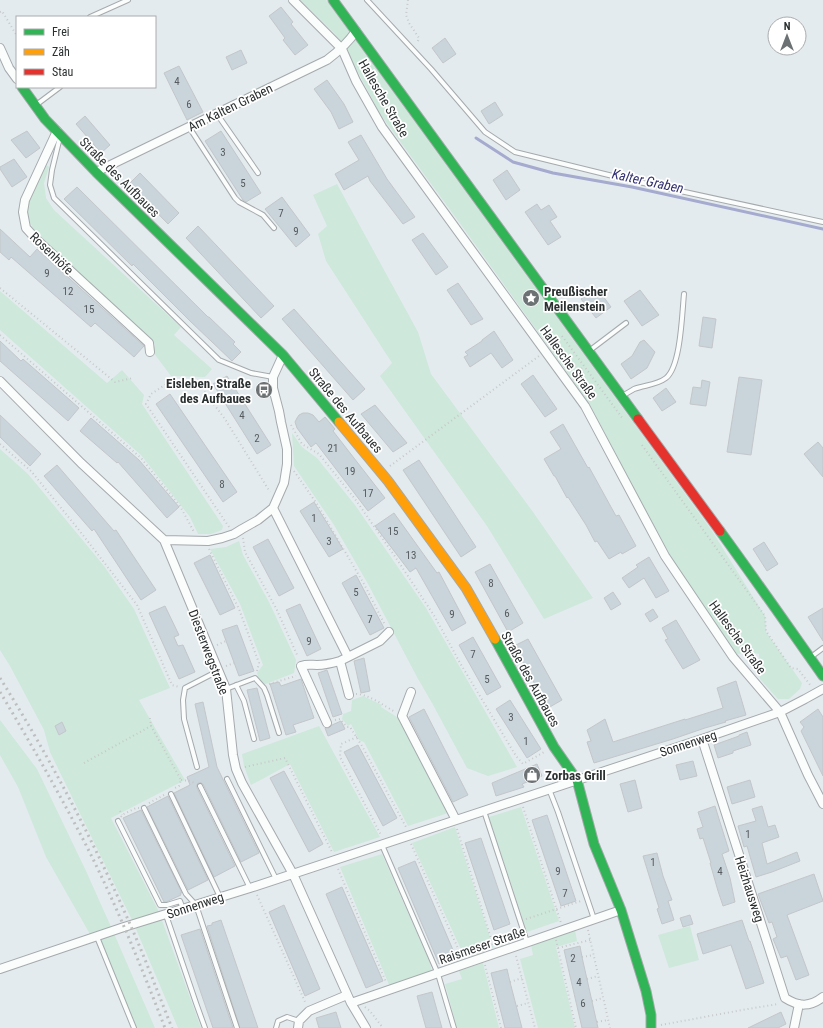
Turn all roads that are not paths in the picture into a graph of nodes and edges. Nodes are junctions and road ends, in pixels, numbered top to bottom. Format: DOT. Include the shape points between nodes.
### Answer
graph roads {
  1 [pos="128,0"];
  2 [pos="293,0"];
  3 [pos="333,0"];
  4 [pos="367,0"];
  5 [pos="92,16"];
  6 [pos="356,31"];
  7 [pos="0,48"];
  8 [pos="342,49"];
  9 [pos="16,78"];
  10 [pos="23,88"];
  11 [pos="59,88"];
  12 [pos="35,105"];
  13 [pos="216,114"];
  14 [pos="188,127"];
  15 [pos="59,133"];
  16 [pos="96,172"];
  17 [pos="258,172"];
  18 [pos="823,222"];
  19 [pos="274,228"];
  20 [pos="684,294"];
  21 [pos="626,323"];
  22 [pos="589,351"];
  23 [pos="150,352"];
  24 [pos="283,355"];
  25 [pos="273,377"];
  26 [pos="0,381"];
  27 [pos="621,396"];
  28 [pos="274,504"];
  29 [pos="164,540"];
  30 [pos="388,632"];
  31 [pos="823,648"];
  32 [pos="810,657"];
  33 [pos="344,659"];
  34 [pos="218,671"];
  35 [pos="823,676"];
  36 [pos="236,685"];
  37 [pos="226,689"];
  38 [pos="823,689"];
  39 [pos="411,692"];
  40 [pos="349,695"];
  41 [pos="780,712"];
  42 [pos="327,723"];
  43 [pos="279,733"];
  44 [pos="254,739"];
  45 [pos="702,739"];
  46 [pos="197,767"];
  47 [pos="227,779"];
  48 [pos="577,780"];
  49 [pos="200,786"];
  50 [pos="549,789"];
  51 [pos="171,794"];
  52 [pos="823,804"];
  53 [pos="144,808"];
  54 [pos="484,810"];
  55 [pos="455,820"];
  56 [pos="118,821"];
  57 [pos="383,844"];
  58 [pos="293,874"];
  59 [pos="276,879"];
  60 [pos="252,887"];
  61 [pos="220,897"];
  62 [pos="196,905"];
  63 [pos="183,909"];
  64 [pos="621,910"];
  65 [pos="166,915"];
  66 [pos="590,921"];
  67 [pos="97,937"];
  68 [pos="527,943"];
  69 [pos="0,969"];
  70 [pos="438,974"];
  71 [pos="347,995"];
  72 [pos="823,996"];
  73 [pos="351,1003"];
  74 [pos="799,1004"];
  75 [pos="298,1024"];
  76 [pos="652,1027"];
  77 [pos="134,1028"];
  78 [pos="205,1028"];
  79 [pos="237,1028"];
  80 [pos="276,1028"];
  81 [pos="366,1028"];
  82 [pos="454,1028"];
  83 [pos="794,1028"];
  1 -- 5 [label="lane"];
  2 -- 8 [label="street, Hallesche Straße"];
  3 -- 6 [label="street, Hallesche Straße"];
  4 -- 18 [label="lane" via="485,132 516,152 625,179"];
  6 -- 8 [label="street, Am Kalten Graben"];
  6 -- 22 [label="street, Hallesche Straße"];
  7 -- 9 [label="street"];
  8 -- 13 [label="street, Am Kalten Graben" via="327,60"];
  8 -- 41 [label="street, Hallesche Straße" via="382,127 585,406 665,556 733,657"];
  10 -- 12 [label="street, Straße des Aufbaues"];
  11 -- 12 [label="lane"];
  12 -- 15 [label="street, Straße des Aufbaues"];
  13 -- 14 [label="street, Am Kalten Graben"];
  13 -- 17 [label="lane"];
  14 -- 16 [label="street, Am Kalten Graben"];
  14 -- 19 [label="lane" via="235,198 263,215"];
  15 -- 16 [label="street, Straße des Aufbaues"];
  15 -- 23 [label="street, Rosenhöfe" via="25,200 22,212 26,228 149,343"];
  15 -- 25 [label="lane" via="50,185 54,198 219,360 251,374"];
  16 -- 24 [label="street, Straße des Aufbaues"];
  20 -- 27 [label="lane" via="679,345 671,371 658,382"];
  21 -- 22 [label="lane"];
  22 -- 27 [label="street, Hallesche Straße"];
  24 -- 25 [label="street"];
  24 -- 48 [label="street, Straße des Aufbaues" via="381,472 466,588 554,747"];
  25 -- 28 [label="street" via="273,388 287,450 284,483"];
  26 -- 29 [label="street, Diesterwegstraße" via="81,463"];
  27 -- 32 [label="street, Hallesche Straße"];
  28 -- 29 [label="street" via="258,520 222,538 205,541"];
  28 -- 33 [label="street"];
  29 -- 34 [label="street, Diesterwegstraße"];
  30 -- 33 [label="street" via="380,641"];
  31 -- 32 [label="lane"];
  32 -- 35 [label="street, Hallesche Straße"];
  33 -- 40 [label="street"];
  33 -- 42 [label="street" via="334,663 307,664 302,669"];
  34 -- 37 [label="street, Diesterwegstraße"];
  34 -- 46 [label="lane" via="185,688 184,719"];
  36 -- 37 [label="lane"];
  36 -- 43 [label="lane" via="255,678 264,688"];
  36 -- 44 [label="lane" via="244,701"];
  37 -- 58 [label="street, Diesterwegstraße" via="236,769"];
  38 -- 41 [label="street, Sonnenweg"];
  39 -- 55 [label="street" via="402,716"];
  41 -- 45 [label="street, Sonnenweg"];
  41 -- 52 [label="street, Hallesche Straße"];
  45 -- 48 [label="street, Sonnenweg"];
  45 -- 74 [label="street, Heizhausweg" via="785,998"];
  47 -- 59 [label="lane"];
  48 -- 50 [label="street, Sonnenweg"];
  48 -- 64 [label="street" via="594,844"];
  49 -- 60 [label="lane"];
  50 -- 54 [label="street, Sonnenweg"];
  50 -- 66 [label="lane" via="588,899"];
  51 -- 61 [label="lane"];
  53 -- 62 [label="lane" via="186,894"];
  54 -- 55 [label="street, Sonnenweg"];
  54 -- 68 [label="lane"];
  55 -- 57 [label="street, Sonnenweg"];
  56 -- 63 [label="lane" via="160,905 180,901"];
  57 -- 58 [label="street, Sonnenweg"];
  57 -- 70 [label="lane"];
  58 -- 59 [label="street, Sonnenweg"];
  58 -- 71 [label="street"];
  59 -- 60 [label="street, Sonnenweg"];
  60 -- 61 [label="street, Sonnenweg"];
  61 -- 62 [label="street, Sonnenweg"];
  62 -- 63 [label="street, Sonnenweg"];
  62 -- 79 [label="lane"];
  63 -- 65 [label="street, Sonnenweg"];
  64 -- 66 [label="street, Raismeser Straße"];
  64 -- 76 [label="street" via="646,991"];
  65 -- 67 [label="street, Sonnenweg"];
  65 -- 78 [label="lane"];
  66 -- 68 [label="street, Raismeser Straße"];
  67 -- 69 [label="street, Sonnenweg"];
  67 -- 77 [label="lane"];
  68 -- 70 [label="street, Raismeser Straße"];
  70 -- 73 [label="street, Raismeser Straße"];
  70 -- 82 [label="lane"];
  71 -- 73 [label="street"];
  71 -- 75 [label="street" via="309,1011"];
  72 -- 74 [label="street" via="816,1002"];
  73 -- 81 [label="street"];
  74 -- 83 [label="street"];
  75 -- 80 [label="lane" via="287,1017 278,1021"];
}
